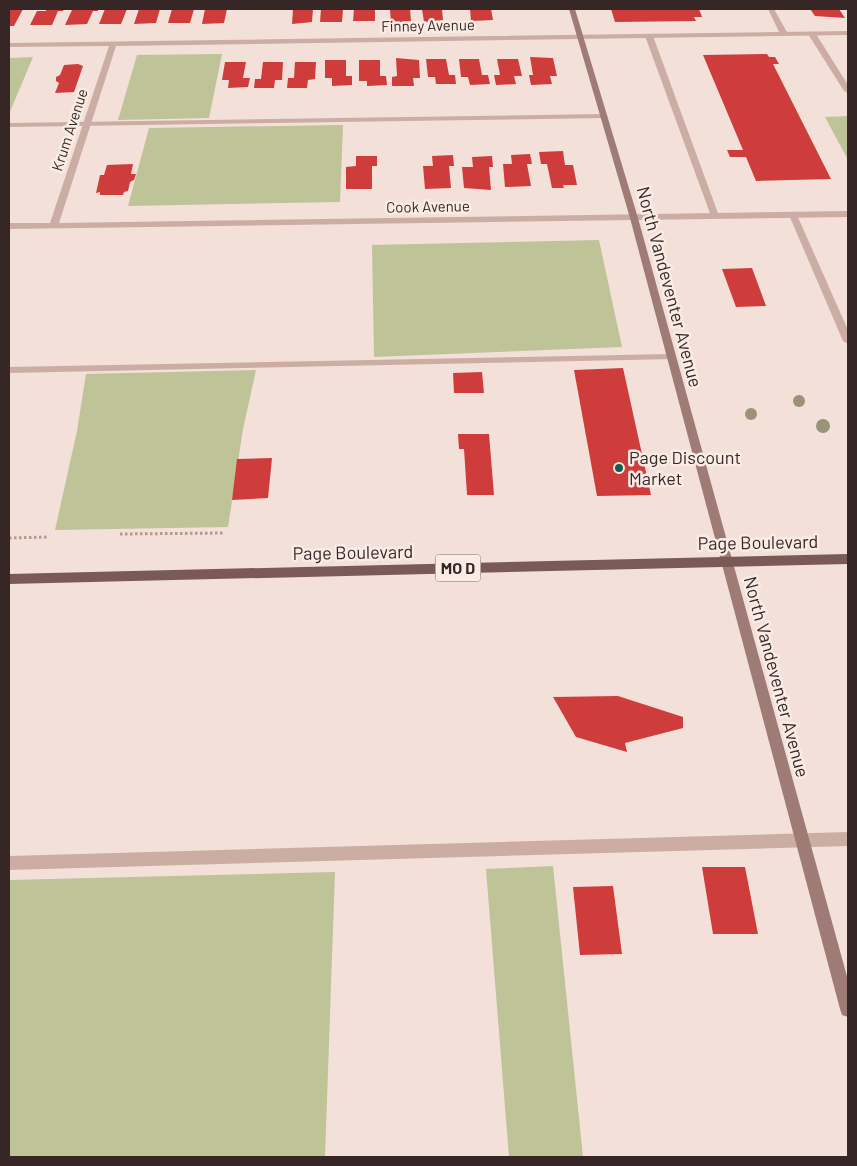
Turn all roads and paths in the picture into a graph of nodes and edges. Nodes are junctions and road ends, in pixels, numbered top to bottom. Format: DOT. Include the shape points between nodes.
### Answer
graph roads {
  1 [pos="572,9"];
  2 [pos="772,9"];
  3 [pos="784,34"];
  4 [pos="812,34"];
  5 [pos="848,34"];
  6 [pos="649,36"];
  7 [pos="579,37"];
  8 [pos="113,44"];
  9 [pos="9,45"];
  10 [pos="848,91"];
  11 [pos="603,116"];
  12 [pos="87,124"];
  13 [pos="9,125"];
  14 [pos="848,214"];
  15 [pos="793,215"];
  16 [pos="715,216"];
  17 [pos="634,218"];
  18 [pos="9,226"];
  19 [pos="53,226"];
  20 [pos="848,341"];
  21 [pos="670,357"];
  22 [pos="9,370"];
  23 [pos="225,533"];
  24 [pos="120,534"];
  25 [pos="49,537"];
  26 [pos="9,538"];
  27 [pos="848,559"];
  28 [pos="726,562"];
  29 [pos="9,579"];
  30 [pos="848,839"];
  31 [pos="802,840"];
  32 [pos="9,863"];
  33 [pos="848,1009"];
  1 -- 7 [label="main road, North Vandeventer Avenue"];
  2 -- 3 [label="street"];
  3 -- 4 [label="street, Finney Avenue"];
  3 -- 6 [label="street, Finney Avenue"];
  4 -- 5 [label="street, Finney Avenue"];
  4 -- 10 [label="street"];
  6 -- 7 [label="street, Finney Avenue"];
  6 -- 16 [label="street"];
  7 -- 8 [label="street, Finney Avenue"];
  7 -- 11 [label="main road, North Vandeventer Avenue"];
  8 -- 9 [label="street, Finney Avenue"];
  8 -- 12 [label="street, Krum Avenue"];
  11 -- 12 [label="street"];
  11 -- 17 [label="main road, North Vandeventer Avenue"];
  12 -- 13 [label="street"];
  12 -- 19 [label="street, Krum Avenue"];
  14 -- 15 [label="street, Cook Avenue"];
  15 -- 16 [label="street, Cook Avenue"];
  15 -- 20 [label="street"];
  16 -- 17 [label="street, Cook Avenue"];
  17 -- 19 [label="street, Cook Avenue"];
  17 -- 21 [label="main road, North Vandeventer Avenue"];
  18 -- 19 [label="street, Cook Avenue"];
  21 -- 22 [label="street"];
  21 -- 28 [label="main road, North Vandeventer Avenue"];
  23 -- 24 [label="path"];
  25 -- 26 [label="path"];
  27 -- 28 [label="main road, Page Boulevard / MO D"];
  28 -- 29 [label="main road, Page Boulevard / MO D"];
  28 -- 31 [label="main road, North Vandeventer Avenue"];
  30 -- 31 [label="street"];
  31 -- 32 [label="street"];
  31 -- 33 [label="main road, North Vandeventer Avenue"];
}
